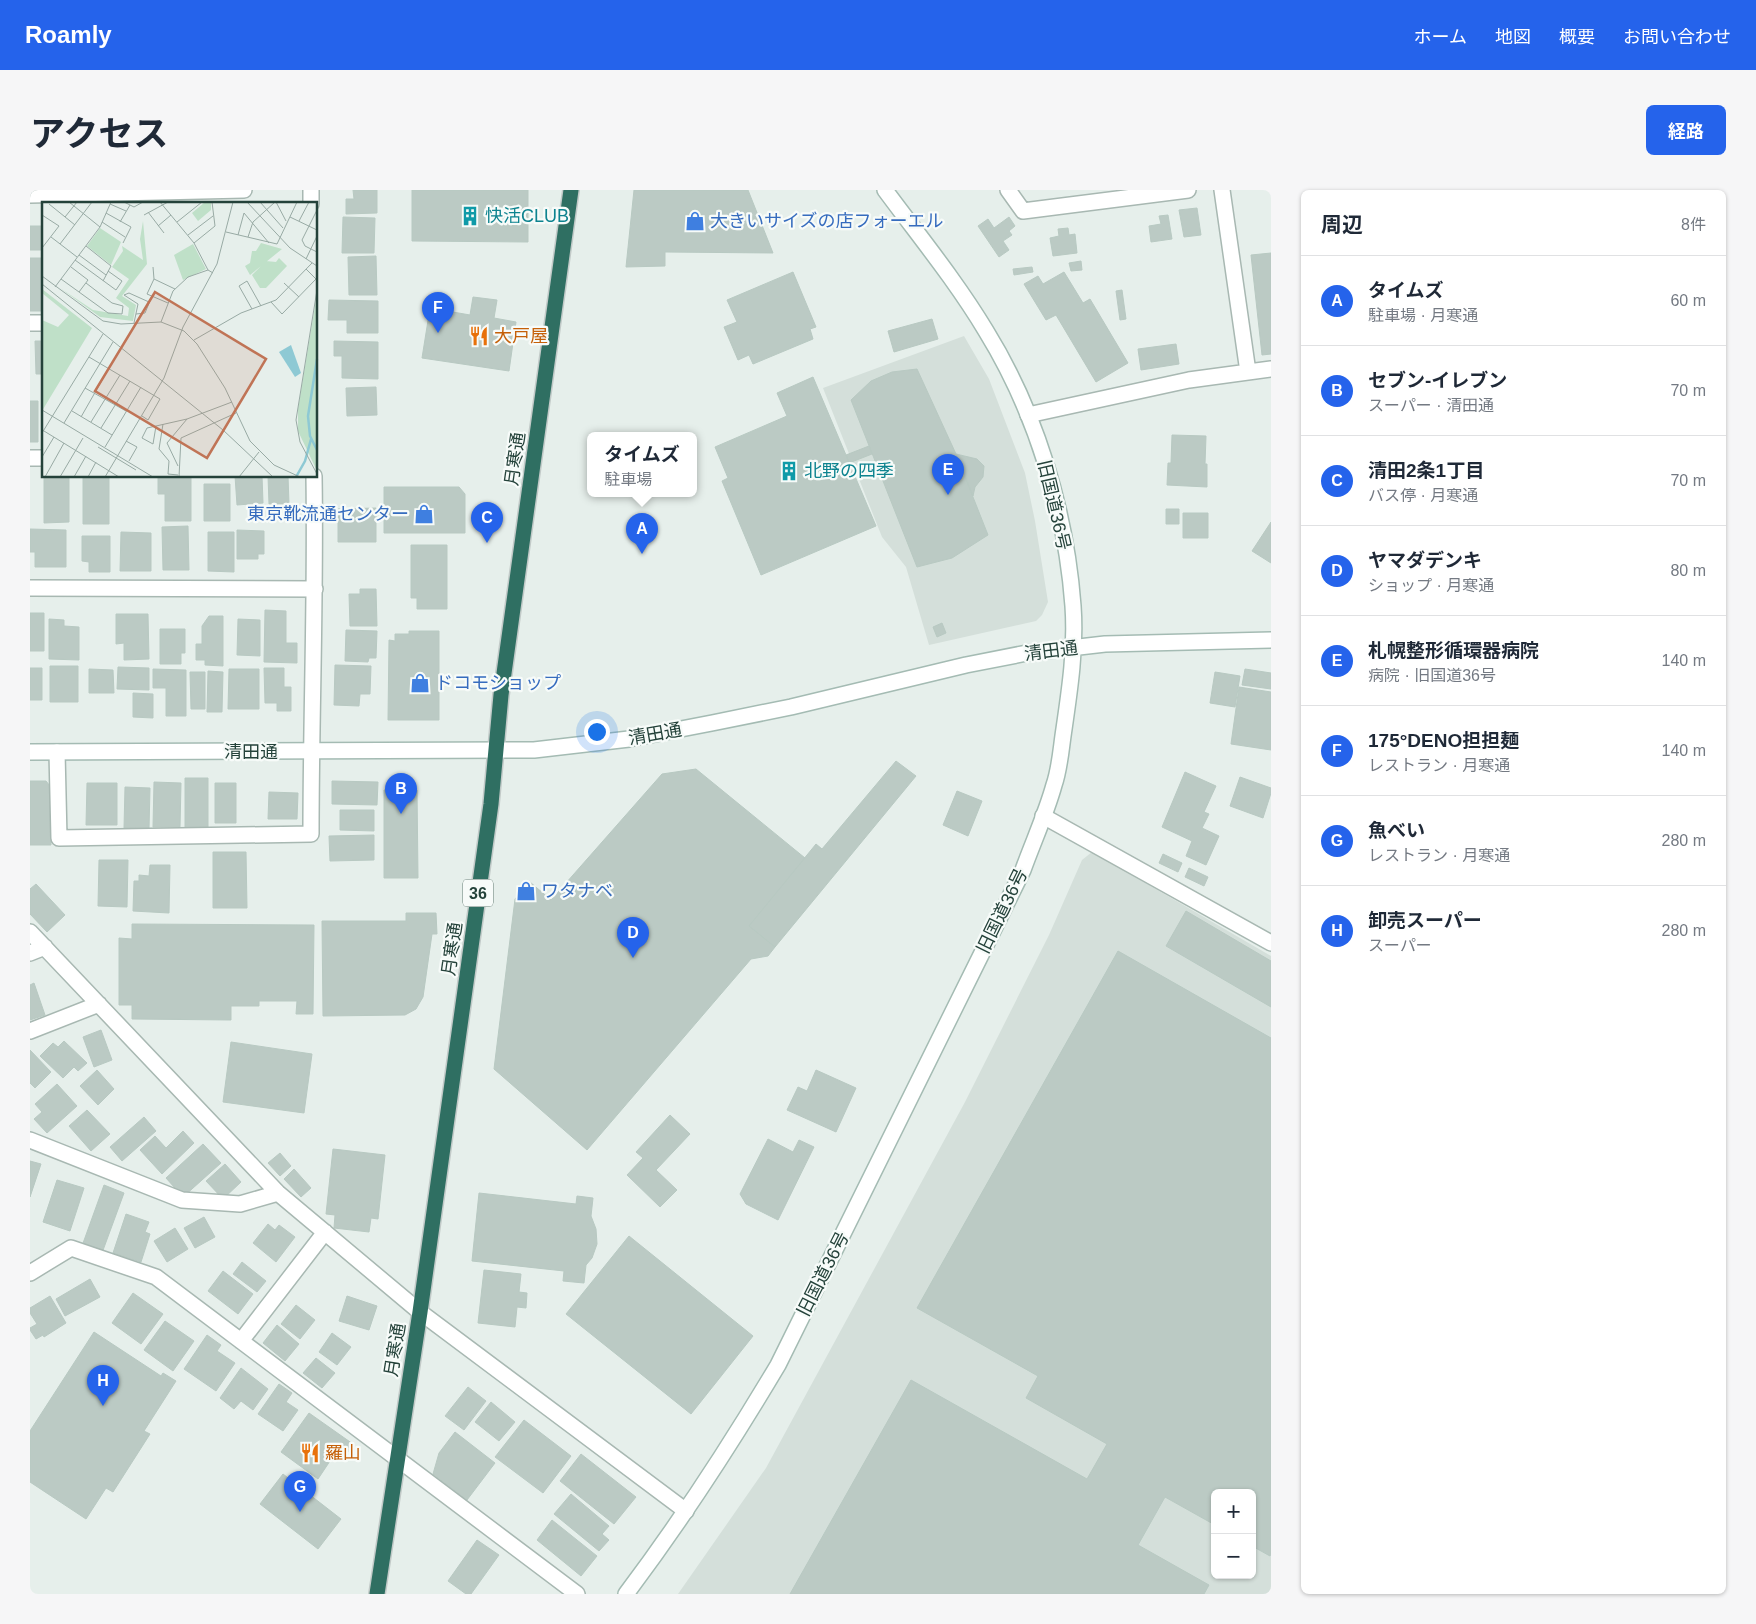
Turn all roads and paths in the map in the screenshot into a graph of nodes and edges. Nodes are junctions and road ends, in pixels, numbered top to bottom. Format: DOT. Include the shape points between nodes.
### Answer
graph roads {
  1 [pos="244,190"];
  2 [pos="571,190"];
  3 [pos="885,190"];
  4 [pos="1008,190"];
  5 [pos="1188,190"];
  6 [pos="1222,190"];
  7 [pos="1149,192"];
  8 [pos="30,195"];
  9 [pos="1271,369"];
  10 [pos="1248,372"];
  11 [pos="1028,415"];
  12 [pos="314,478"];
  13 [pos="30,588"];
  14 [pos="316,588"];
  15 [pos="1271,640"];
  16 [pos="1074,648"];
  17 [pos="311,751"];
  18 [pos="495,751"];
  19 [pos="30,752"];
  20 [pos="57,752"];
  21 [pos="1043,816"];
  22 [pos="30,932"];
  23 [pos="1271,943"];
  24 [pos="45,947"];
  25 [pos="30,953"];
  26 [pos="99,1004"];
  27 [pos="30,1031"];
  28 [pos="30,1140"];
  29 [pos="278,1193"];
  30 [pos="325,1232"];
  31 [pos="30,1273"];
  32 [pos="420,1312"];
  33 [pos="240,1341"];
  34 [pos="398,1460"];
  35 [pos="686,1511"];
  36 [pos="377,1594"];
  37 [pos="577,1594"];
  38 [pos="626,1594"];
  1 -- 8 [label="street"];
  2 -- 18 [label="highway, 月寒通 / 36"];
  3 -- 11 [label="street, 旧国道36号" via="968,300 999,354"];
  4 -- 7 [label="street" via="1023,211"];
  5 -- 7 [label="street"];
  6 -- 10 [label="street"];
  9 -- 10 [label="street"];
  10 -- 11 [label="street" via="1189,380"];
  11 -- 16 [label="street, 旧国道36号" via="1045,460 1062,526 1073,606"];
  12 -- 14 [label="street"];
  13 -- 14 [label="street"];
  14 -- 17 [label="street"];
  15 -- 16 [label="street, 清田通" via="1105,644"];
  16 -- 18 [label="street, 清田通" via="974,663 792,708 629,739"];
  16 -- 21 [label="street, 旧国道36号" via="1055,784"];
  17 -- 18 [label="street, 清田通"];
  17 -- 20 [label="street, 清田通"];
  17 -- 20 [label="street" via="311,834 59,838"];
  18 -- 32 [label="highway, 月寒通 / 36" via="491,804"];
  19 -- 20 [label="street, 清田通"];
  21 -- 23 [label="street"];
  21 -- 35 [label="street, 旧国道36号" via="1018,879 778,1365"];
  22 -- 24 [label="street"];
  24 -- 25 [label="street"];
  24 -- 26 [label="street"];
  26 -- 27 [label="street"];
  26 -- 29 [label="street"];
  28 -- 29 [label="street" via="182,1200 240,1204"];
  29 -- 30 [label="street"];
  30 -- 32 [label="street"];
  30 -- 33 [label="street"];
  31 -- 33 [label="street" via="71,1248 156,1277"];
  32 -- 34 [label="highway, 月寒通 / 36"];
  32 -- 35 [label="street"];
  33 -- 34 [label="street"];
  34 -- 36 [label="highway, 月寒通 / 36"];
  34 -- 37 [label="street"];
  35 -- 38 [label="street, 旧国道36号"];
}
